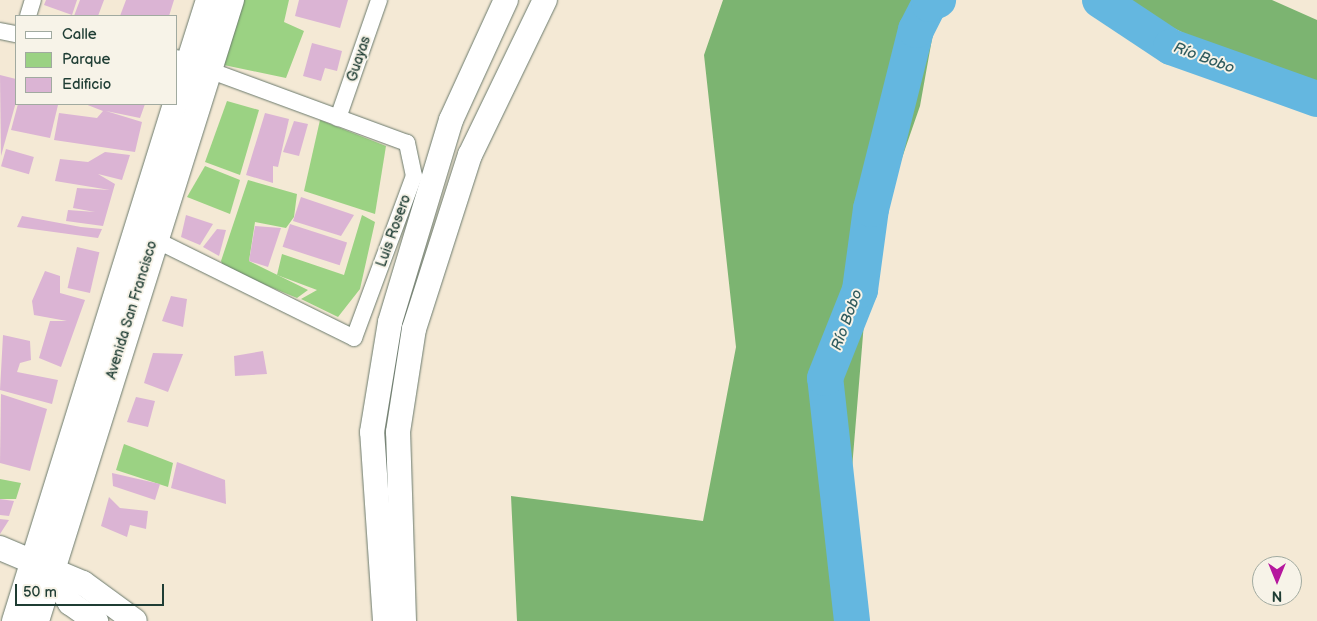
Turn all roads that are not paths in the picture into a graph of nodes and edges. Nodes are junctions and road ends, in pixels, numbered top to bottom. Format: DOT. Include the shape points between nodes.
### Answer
graph roads {
  1 [pos="33,0"];
  2 [pos="208,0"];
  3 [pos="232,0"];
  4 [pos="379,0"];
  5 [pos="506,0"];
  6 [pos="545,0"];
  7 [pos="28,15"];
  8 [pos="0,31"];
  9 [pos="15,34"];
  10 [pos="183,59"];
  11 [pos="211,68"];
  12 [pos="178,90"];
  13 [pos="175,105"];
  14 [pos="338,118"];
  15 [pos="154,239"];
  16 [pos="0,548"];
  17 [pos="43,567"];
  18 [pos="14,621"];
  19 [pos="37,621"];
  20 [pos="96,621"];
  21 [pos="135,621"];
  22 [pos="385,621"];
  23 [pos="404,621"];
  1 -- 7 [label="street"];
  2 -- 10 [label="main road, Avenida San Francisco"];
  3 -- 11 [label="main road, Avenida San Francisco"];
  4 -- 14 [label="street, Guayas"];
  5 -- 22 [label="main road" via="451,120 390,322 372,432"];
  6 -- 23 [label="main road" via="470,155 414,329 398,432"];
  8 -- 9 [label="street"];
  10 -- 11 [label="street, Luis Rosero"];
  10 -- 12 [label="main road, Avenida San Francisco"];
  11 -- 14 [label="street, Luis Rosero"];
  11 -- 15 [label="main road, Avenida San Francisco"];
  13 -- 17 [label="main road, Avenida San Francisco"];
  14 -- 15 [label="street, Luis Rosero" via="406,143 414,176 354,338"];
  15 -- 17 [label="main road, Avenida San Francisco"];
  16 -- 17 [label="main road"];
  17 -- 18 [label="main road, Avenida San Francisco"];
  17 -- 19 [label="main road, Avenida San Francisco"];
  17 -- 20 [label="main road" via="70,603"];
  17 -- 21 [label="main road" via="83,583"];
}
